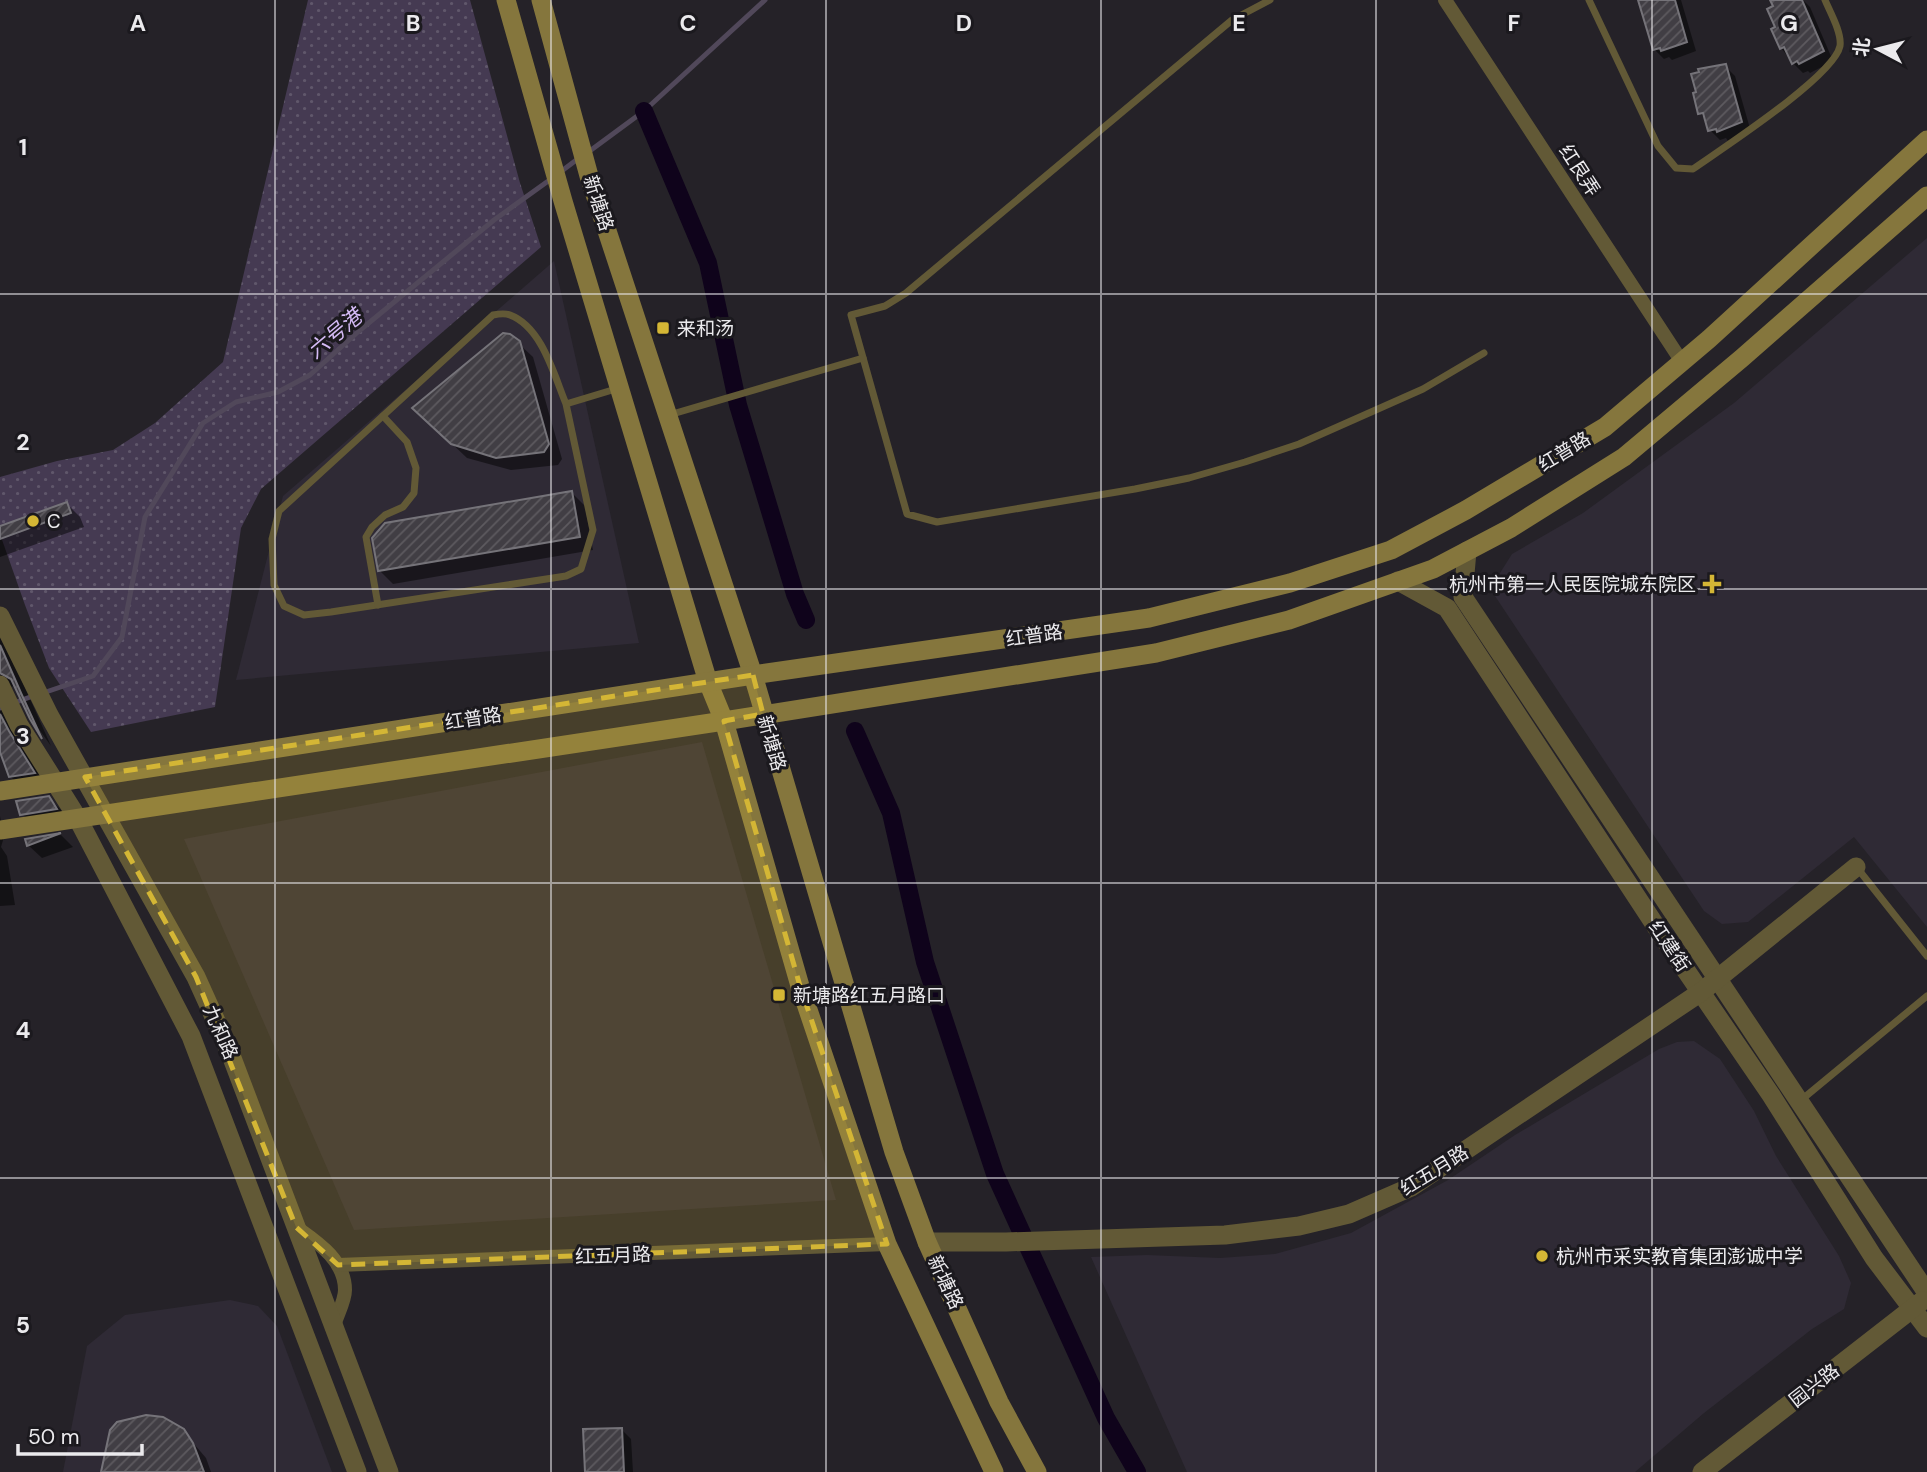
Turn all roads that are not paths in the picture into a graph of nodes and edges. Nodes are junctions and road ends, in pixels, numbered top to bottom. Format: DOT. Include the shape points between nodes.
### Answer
graph roads {
  1 [pos="506,0"];
  2 [pos="541,0"];
  3 [pos="1270,0"];
  4 [pos="1445,0"];
  5 [pos="1589,0"];
  6 [pos="1825,0"];
  7 [pos="1927,140"];
  8 [pos="1927,196"];
  9 [pos="1484,353"];
  10 [pos="863,358"];
  11 [pos="1682,362"];
  12 [pos="620,388"];
  13 [pos="566,404"];
  14 [pos="668,415"];
  15 [pos="383,416"];
  16 [pos="1467,551"];
  17 [pos="1398,581"];
  18 [pos="377,605"];
  19 [pos="0,616"];
  20 [pos="753,676"];
  21 [pos="708,682"];
  22 [pos="0,685"];
  23 [pos="763,713"];
  24 [pos="723,721"];
  25 [pos="85,777"];
  26 [pos="54,782"];
  27 [pos="0,791"];
  28 [pos="106,813"];
  29 [pos="77,817"];
  30 [pos="0,830"];
  31 [pos="1856,867"];
  32 [pos="1927,956"];
  33 [pos="1718,978"];
  34 [pos="1701,992"];
  35 [pos="1927,996"];
  36 [pos="1799,1101"];
  37 [pos="296,1227"];
  38 [pos="928,1242"];
  39 [pos="887,1244"];
  40 [pos="338,1265"];
  41 [pos="1922,1300"];
  42 [pos="334,1326"];
  43 [pos="1927,1328"];
  44 [pos="357,1472"];
  45 [pos="389,1472"];
  46 [pos="994,1472"];
  47 [pos="1037,1472"];
  48 [pos="1702,1472"];
  1 -- 12 [label="main road, 新塘路"];
  2 -- 14 [label="main road, 新塘路" via="589,176"];
  3 -- 10 [label="lane" via="1232,20 906,293 885,306 851,316"];
  4 -- 11 [label="street, 红艮弄"];
  5 -- 6 [label="lane" via="1658,146 1676,168 1693,169 1802,90 1836,58 1841,42"];
  7 -- 11 [label="main road, 红普路"];
  8 -- 16 [label="main road, 红普路" via="1624,457"];
  9 -- 10 [label="lane" via="1423,389 1245,463 1135,489 937,522 907,514"];
  10 -- 14 [label="lane"];
  11 -- 20 [label="main road, 红普路" via="1605,427 1391,550 1290,583 1149,618"];
  12 -- 13 [label="lane"];
  12 -- 21 [label="main road, 新塘路"];
  13 -- 15 [label="lane" via="528,326 509,314 493,315"];
  13 -- 18 [label="lane" via="593,530 581,569 566,576"];
  14 -- 20 [label="main road, 新塘路"];
  15 -- 18 [label="lane" via="407,442 416,468 414,493 366,537"];
  15 -- 18 [label="lane" via="279,511 272,539 274,585 284,607 303,615"];
  16 -- 17 [label="main road, 红普路"];
  16 -- 33 [label="street, 红建街" via="1463,597"];
  17 -- 23 [label="main road, 红普路" via="1289,620 1156,653"];
  17 -- 34 [label="street, 红建街" via="1447,608"];
  19 -- 25 [label="street, 九和路"];
  20 -- 21 [label="main road, 红普路"];
  20 -- 23 [label="main road, 新塘路"];
  21 -- 24 [label="main road, 新塘路"];
  21 -- 25 [label="main road, 红普路"];
  22 -- 26 [label="street, 九和路"];
  23 -- 24 [label="main road, 红普路"];
  23 -- 38 [label="main road, 新塘路" via="894,1152"];
  24 -- 28 [label="main road, 红普路"];
  24 -- 39 [label="main road, 新塘路" via="800,986"];
  25 -- 26 [label="main road, 红普路"];
  25 -- 28 [label="street, 九和路"];
  26 -- 27 [label="main road, 红普路"];
  26 -- 29 [label="street, 九和路"];
  28 -- 29 [label="main road, 红普路"];
  28 -- 37 [label="street, 九和路" via="196,976"];
  29 -- 30 [label="main road, 红普路"];
  29 -- 44 [label="street, 九和路" via="191,1036"];
  31 -- 32 [label="lane"];
  31 -- 33 [label="street, 红五月路"];
  33 -- 34 [label="street, 红五月路"];
  33 -- 36 [label="street, 红建街"];
  34 -- 38 [label="street, 红五月路" via="1411,1187 1349,1214 1225,1236"];
  34 -- 41 [label="street, 红建街" via="1874,1258"];
  35 -- 36 [label="lane"];
  36 -- 41 [label="street, 红建街"];
  37 -- 40 [label="street" via="322,1245"];
  37 -- 42 [label="street, 九和路"];
  38 -- 47 [label="main road, 新塘路" via="999,1402"];
  39 -- 40 [label="street, 红五月路"];
  39 -- 46 [label="main road, 新塘路"];
  40 -- 42 [label="street" via="345,1290"];
  41 -- 43 [label="street, 红建街"];
  41 -- 48 [label="street, 园兴路"];
  42 -- 45 [label="street, 九和路"];
}
